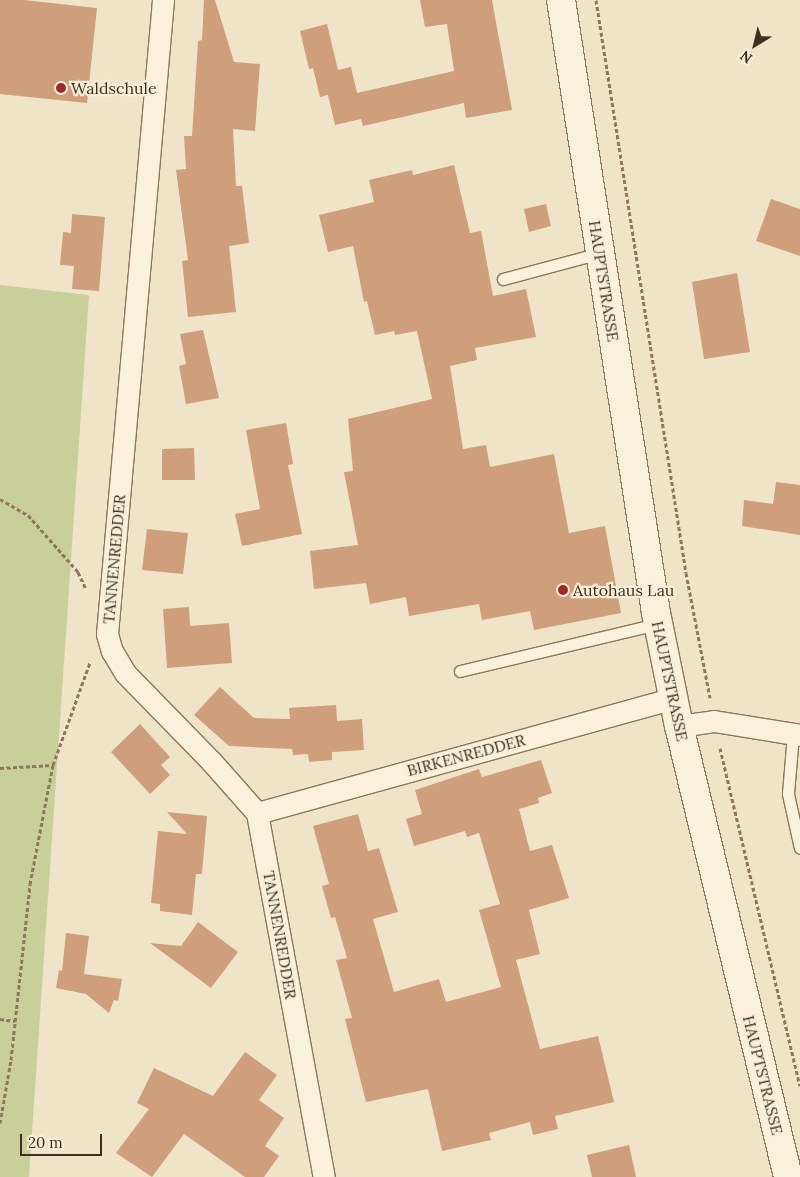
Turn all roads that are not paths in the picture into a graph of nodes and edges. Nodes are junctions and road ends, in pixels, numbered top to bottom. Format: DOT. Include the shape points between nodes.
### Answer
graph roads {
  1 [pos="163,0"];
  2 [pos="561,0"];
  3 [pos="600,253"];
  4 [pos="503,278"];
  5 [pos="658,624"];
  6 [pos="460,671"];
  7 [pos="675,698"];
  8 [pos="679,726"];
  9 [pos="796,734"];
  10 [pos="257,813"];
  11 [pos="800,848"];
  12 [pos="324,1177"];
  13 [pos="788,1177"];
  1 -- 10 [label="street, TANNENREDDER" via="107,634 112,651 125,673"];
  2 -- 3 [label="main road, HAUPTSTRASSE"];
  3 -- 4 [label="lane"];
  3 -- 5 [label="main road, HAUPTSTRASSE"];
  5 -- 6 [label="lane"];
  5 -- 7 [label="main road, HAUPTSTRASSE"];
  7 -- 8 [label="main road, HAUPTSTRASSE"];
  7 -- 10 [label="street, BIRKENREDDER"];
  8 -- 9 [label="street" via="714,721"];
  8 -- 13 [label="main road, HAUPTSTRASSE"];
  9 -- 11 [label="lane" via="788,794"];
  10 -- 12 [label="street, TANNENREDDER"];
}
